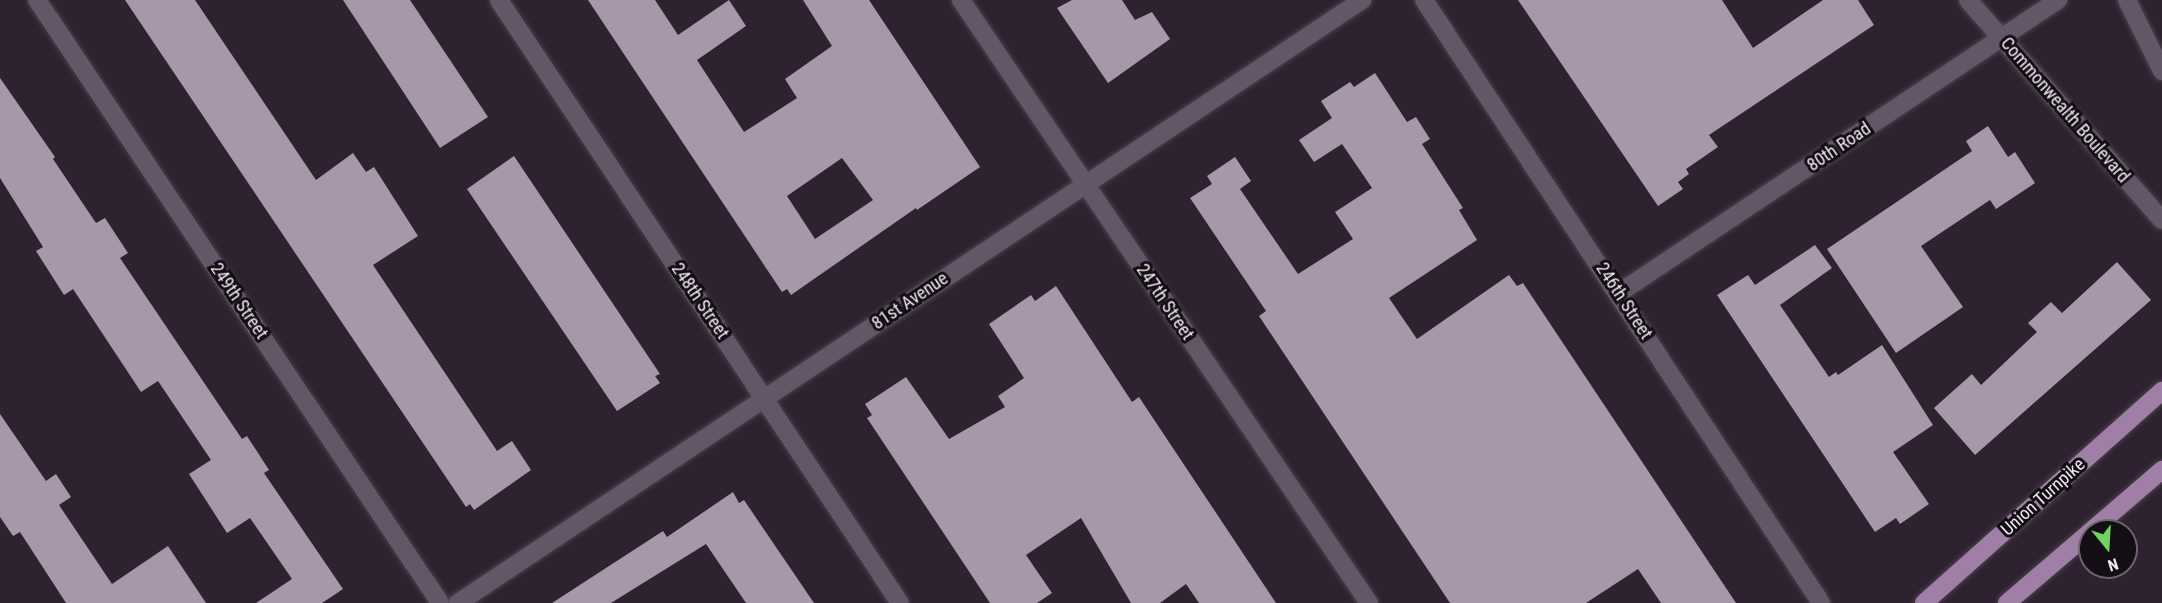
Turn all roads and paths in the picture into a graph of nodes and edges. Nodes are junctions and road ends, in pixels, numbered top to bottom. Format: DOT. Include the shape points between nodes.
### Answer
graph roads {
  1 [pos="38,0"];
  2 [pos="499,0"];
  3 [pos="961,0"];
  4 [pos="1362,0"];
  5 [pos="1424,0"];
  6 [pos="1968,0"];
  7 [pos="2058,0"];
  8 [pos="2127,0"];
  9 [pos="2002,38"];
  10 [pos="2162,71"];
  11 [pos="1084,184"];
  12 [pos="2162,220"];
  13 [pos="1619,293"];
  14 [pos="2162,391"];
  15 [pos="765,398"];
  16 [pos="2162,470"];
  17 [pos="2106,519"];
  18 [pos="2078,543"];
  19 [pos="440,603"];
  20 [pos="458,603"];
  21 [pos="900,603"];
  22 [pos="1370,603"];
  23 [pos="1821,603"];
  24 [pos="1924,603"];
  25 [pos="2007,603"];
  1 -- 19 [label="street, 249th Street"];
  2 -- 15 [label="street, 248th Street"];
  3 -- 11 [label="street, 247th Street"];
  4 -- 11 [label="street, 81st Avenue"];
  5 -- 13 [label="street, 246th Street"];
  6 -- 9 [label="street, Commonwealth Boulevard"];
  7 -- 9 [label="street, 80th Road"];
  8 -- 10 [label="street"];
  9 -- 12 [label="street, Commonwealth Boulevard"];
  9 -- 13 [label="street, 80th Road"];
  11 -- 15 [label="street, 81st Avenue"];
  11 -- 22 [label="street, 247th Street"];
  13 -- 23 [label="street, 246th Street"];
  14 -- 24 [label="main road, Union Turnpike"];
  15 -- 20 [label="street, 81st Avenue"];
  15 -- 21 [label="street, 248th Street"];
  16 -- 17 [label="main road"];
  18 -- 25 [label="main road"];
}
